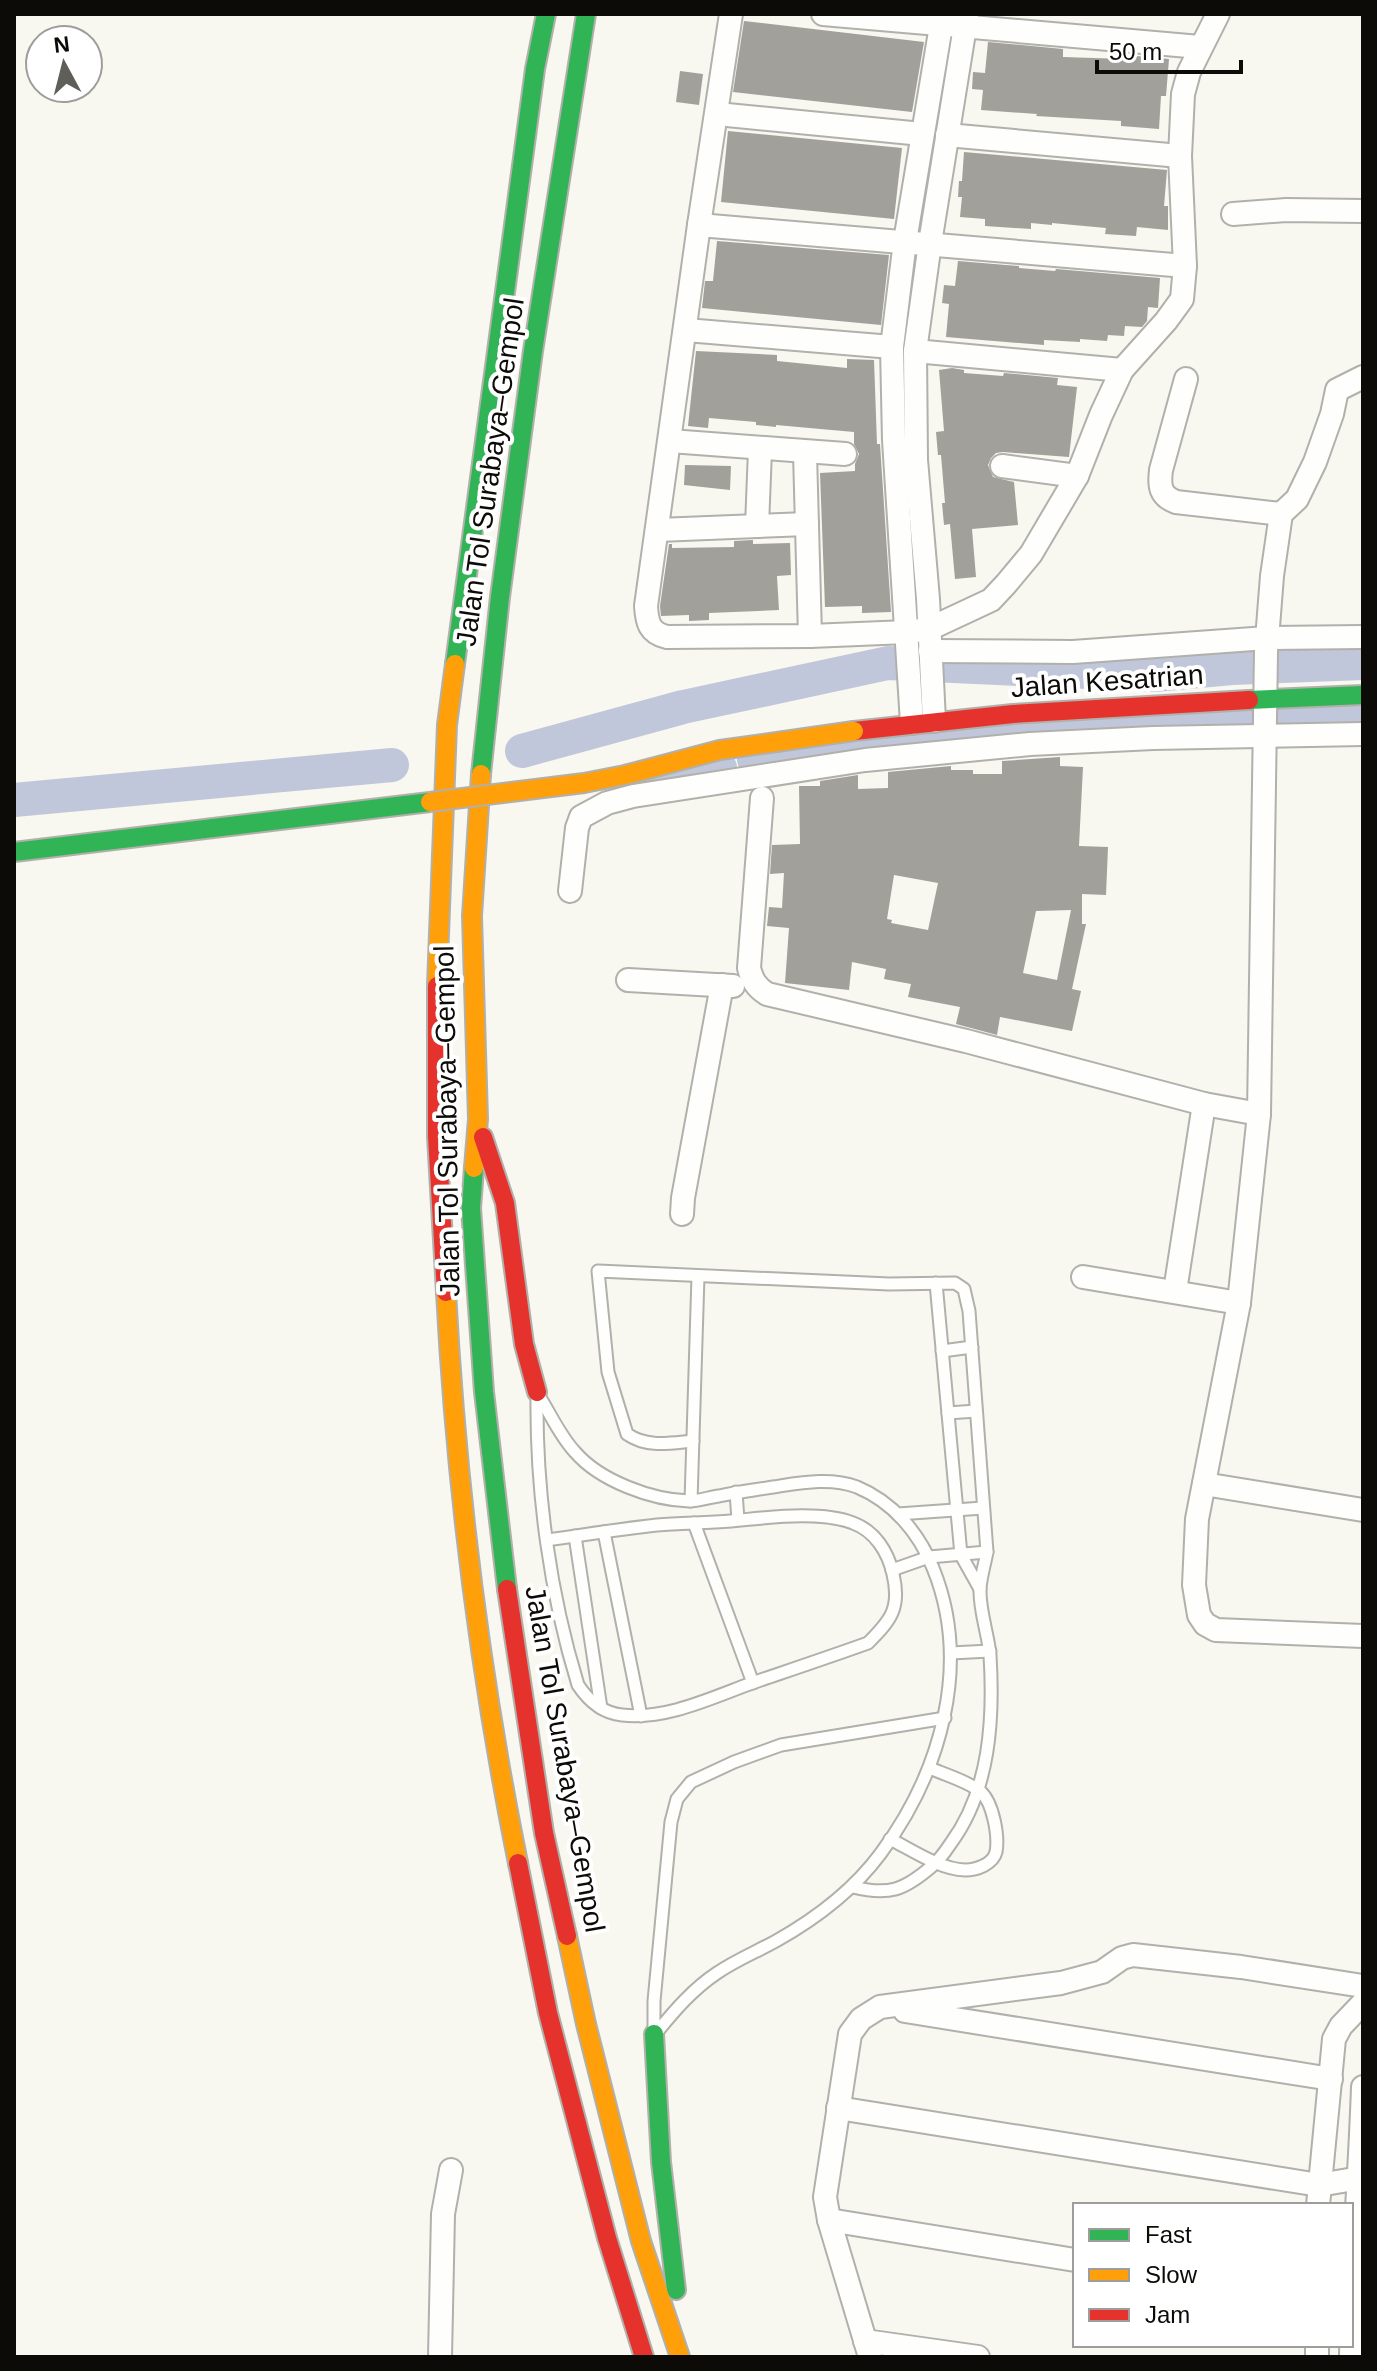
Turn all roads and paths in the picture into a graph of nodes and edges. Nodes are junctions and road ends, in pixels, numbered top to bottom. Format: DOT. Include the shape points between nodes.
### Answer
graph roads {
  1 [pos="546,14"];
  2 [pos="586,14"];
  3 [pos="731,14"];
  4 [pos="823,14"];
  5 [pos="1218,14"];
  6 [pos="943,19"];
  7 [pos="966,20"];
  8 [pos="526,30"];
  9 [pos="1200,47"];
  10 [pos="535,69"];
  11 [pos="926,110"];
  12 [pos="951,112"];
  13 [pos="717,114"];
  14 [pos="947,135"];
  15 [pos="920,145"];
  16 [pos="1180,156"];
  17 [pos="943,160"];
  18 [pos="1363,211"];
  19 [pos="1233,214"];
  20 [pos="699,225"];
  21 [pos="905,241"];
  22 [pos="930,243"];
  23 [pos="1185,266"];
  24 [pos="686,330"];
  25 [pos="904,349"];
  26 [pos="1122,370"];
  27 [pos="1363,377"];
  28 [pos="1186,379"];
  29 [pos="670,441"];
  30 [pos="760,450"];
  31 [pos="805,453"];
  32 [pos="845,454"];
  33 [pos="1002,466"];
  34 [pos="1077,476"];
  35 [pos="1281,514"];
  36 [pos="807,524"];
  37 [pos="757,526"];
  38 [pos="658,530"];
  39 [pos="810,636"];
  40 [pos="1363,637"];
  41 [pos="1266,645"];
  42 [pos="921,646"];
  43 [pos="1363,695"];
  44 [pos="1266,712"];
  45 [pos="1152,723"];
  46 [pos="912,730"];
  47 [pos="1363,734"];
  48 [pos="862,741"];
  49 [pos="780,774"];
  50 [pos="747,777"];
  51 [pos="762,798"];
  52 [pos="14,852"];
  53 [pos="570,891"];
  54 [pos="628,980"];
  55 [pos="722,985"];
  56 [pos="758,989"];
  57 [pos="1204,1104"];
  58 [pos="1259,1114"];
  59 [pos="478,1119"];
  60 [pos="682,1214"];
  61 [pos="698,1276"];
  62 [pos="1083,1277"];
  63 [pos="936,1283"];
  64 [pos="1175,1291"];
  65 [pos="1239,1303"];
  66 [pos="972,1347"];
  67 [pos="942,1351"];
  68 [pos="537,1392"];
  69 [pos="976,1411"];
  70 [pos="948,1413"];
  71 [pos="693,1441"];
  72 [pos="1204,1484"];
  73 [pos="736,1492"];
  74 [pos="691,1501"];
  75 [pos="983,1508"];
  76 [pos="1363,1510"];
  77 [pos="956,1511"];
  78 [pos="898,1514"];
  79 [pos="738,1520"];
  80 [pos="694,1523"];
  81 [pos="604,1532"];
  82 [pos="575,1536"];
  83 [pos="547,1540"];
  84 [pos="987,1552"];
  85 [pos="961,1555"];
  86 [pos="929,1557"];
  87 [pos="892,1570"];
  88 [pos="980,1589"];
  89 [pos="1363,1636"];
  90 [pos="990,1651"];
  91 [pos="951,1653"];
  92 [pos="753,1683"];
  93 [pos="601,1708"];
  94 [pos="641,1716"];
  95 [pos="945,1718"];
  96 [pos="930,1768"];
  97 [pos="979,1790"];
  98 [pos="890,1839"];
  99 [pos="937,1863"];
  100 [pos="853,1887"];
  101 [pos="1363,1986"];
  102 [pos="1363,2003"];
  103 [pos="880,2007"];
  104 [pos="654,2034"];
  105 [pos="1331,2079"];
  106 [pos="1363,2087"];
  107 [pos="838,2108"];
  108 [pos="451,2170"];
  109 [pos="1360,2178"];
  110 [pos="1319,2195"];
  111 [pos="829,2220"];
  112 [pos="1073,2260"];
  113 [pos="1353,2280"];
  114 [pos="673,2333"];
  115 [pos="867,2349"];
  116 [pos="440,2357"];
  117 [pos="644,2357"];
  118 [pos="680,2357"];
  119 [pos="978,2357"];
  1 -- 10 [label="main road, Jalan Tol Surabaya–Gempol"];
  2 -- 59 [label="main road, Jalan Tol Surabaya–Gempol" via="533,351 480,784 472,916"];
  3 -- 13 [label="street"];
  4 -- 6 [label="street"];
  5 -- 9 [label="street"];
  6 -- 7 [label="street"];
  6 -- 11 [label="street"];
  7 -- 9 [label="street"];
  7 -- 12 [label="street"];
  8 -- 10 [label="main road"];
  9 -- 16 [label="street" via="1183,94"];
  10 -- 117 [label="main road, Jalan Tol Surabaya–Gempol" via="447,725 437,1136 451,1388 477,1622 508,1813 548,2013"];
  11 -- 12 [label="street"];
  11 -- 15 [label="street"];
  12 -- 14 [label="street"];
  13 -- 15 [label="street"];
  13 -- 20 [label="street"];
  14 -- 16 [label="street"];
  14 -- 17 [label="street"];
  15 -- 17 [label="street"];
  15 -- 21 [label="street"];
  16 -- 23 [label="street"];
  17 -- 22 [label="street"];
  18 -- 19 [label="street"];
  20 -- 21 [label="street"];
  20 -- 24 [label="street"];
  21 -- 22 [label="street"];
  21 -- 25 [label="street"];
  22 -- 23 [label="street"];
  22 -- 25 [label="street"];
  23 -- 26 [label="street" via="1182,299"];
  24 -- 25 [label="street"];
  24 -- 29 [label="street"];
  25 -- 26 [label="street"];
  25 -- 42 [label="street" via="894,440"];
  26 -- 34 [label="street"];
  27 -- 35 [label="street" via="1337,390 1315,462 1297,499"];
  28 -- 35 [label="street" via="1161,470 1162,493 1176,502"];
  29 -- 30 [label="street"];
  29 -- 38 [label="street"];
  30 -- 31 [label="street"];
  30 -- 37 [label="street"];
  31 -- 32 [label="street"];
  31 -- 36 [label="street"];
  33 -- 34 [label="street"];
  34 -- 42 [label="street" via="1031,554 1006,584 991,600"];
  35 -- 41 [label="street"];
  36 -- 37 [label="street"];
  36 -- 39 [label="street"];
  37 -- 38 [label="street"];
  38 -- 39 [label="street" via="646,606 652,631 667,637"];
  39 -- 42 [label="street"];
  40 -- 41 [label="street"];
  41 -- 42 [label="street" via="1073,652"];
  41 -- 44 [label="street"];
  42 -- 46 [label="street"];
  43 -- 44 [label="main road, Jalan Kesatrian"];
  44 -- 45 [label="street"];
  44 -- 45 [label="main road, Jalan Kesatrian"];
  44 -- 47 [label="street"];
  44 -- 58 [label="street"];
  45 -- 46 [label="main road, Jalan Kesatrian"];
  45 -- 46 [label="street" via="1030,744"];
  46 -- 48 [label="street"];
  46 -- 48 [label="main road, Jalan Kesatrian"];
  48 -- 49 [label="street"];
  48 -- 52 [label="main road, Jalan Kesatrian, bridge" via="720,750 572,785"];
  49 -- 50 [label="street"];
  49 -- 51 [label="street"];
  50 -- 51 [label="street"];
  50 -- 53 [label="street" via="633,796 589,811 577,828"];
  51 -- 56 [label="street" via="749,968"];
  54 -- 55 [label="street"];
  55 -- 56 [label="street"];
  55 -- 60 [label="street"];
  56 -- 57 [label="street"];
  57 -- 58 [label="street"];
  57 -- 64 [label="street"];
  58 -- 65 [label="street"];
  59 -- 68 [label="main road" via="505,1203 520,1323"];
  59 -- 114 [label="main road, Jalan Tol Surabaya–Gempol" via="471,1208 484,1392 510,1616 544,1833 637,2226"];
  61 -- 63 [label="lane"];
  61 -- 71 [label="lane"];
  61 -- 71 [label="lane" via="596,1274 608,1372 627,1434 653,1444"];
  62 -- 64 [label="street"];
  63 -- 66 [label="lane" via="964,1289"];
  63 -- 67 [label="lane"];
  64 -- 65 [label="street"];
  65 -- 72 [label="street"];
  66 -- 67 [label="lane"];
  66 -- 69 [label="lane"];
  67 -- 70 [label="lane"];
  68 -- 74 [label="lane" via="572,1449 595,1469 638,1491"];
  68 -- 83 [label="lane" via="538,1470"];
  69 -- 70 [label="lane"];
  69 -- 75 [label="lane"];
  70 -- 77 [label="lane"];
  71 -- 74 [label="lane"];
  72 -- 76 [label="street"];
  72 -- 89 [label="street" via="1194,1585 1205,1624 1226,1631"];
  73 -- 74 [label="lane"];
  73 -- 78 [label="lane" via="827,1482 855,1487"];
  73 -- 79 [label="lane"];
  75 -- 77 [label="lane"];
  75 -- 84 [label="lane"];
  77 -- 78 [label="lane"];
  77 -- 85 [label="lane"];
  78 -- 86 [label="lane"];
  79 -- 80 [label="lane"];
  79 -- 87 [label="lane" via="816,1516 854,1523 877,1539"];
  80 -- 81 [label="lane"];
  80 -- 92 [label="lane"];
  81 -- 82 [label="lane"];
  81 -- 94 [label="lane"];
  82 -- 83 [label="lane"];
  82 -- 93 [label="lane"];
  83 -- 93 [label="lane" via="578,1685"];
  84 -- 85 [label="lane"];
  84 -- 88 [label="lane"];
  85 -- 86 [label="lane"];
  85 -- 88 [label="lane"];
  86 -- 87 [label="lane"];
  86 -- 91 [label="lane" via="950,1628"];
  87 -- 92 [label="lane" via="895,1608 868,1643"];
  88 -- 90 [label="lane"];
  90 -- 91 [label="lane"];
  90 -- 97 [label="lane" via="992,1705"];
  91 -- 95 [label="lane"];
  92 -- 94 [label="lane" via="682,1709"];
  93 -- 94 [label="lane"];
  95 -- 96 [label="lane"];
  95 -- 104 [label="lane" via="781,1745 691,1782 677,1799 671,1822"];
  96 -- 97 [label="lane"];
  96 -- 98 [label="lane"];
  97 -- 99 [label="lane" via="964,1825"];
  97 -- 99 [label="lane" via="995,1827 992,1859 964,1870"];
  98 -- 99 [label="lane"];
  98 -- 100 [label="lane"];
  99 -- 100 [label="lane" via="892,1891"];
  100 -- 104 [label="lane" via="812,1919 717,1973"];
  101 -- 103 [label="street" via="1133,1955 1102,1972 1061,1983"];
  102 -- 105 [label="street" via="1337,2032"];
  103 -- 105 [label="street"];
  103 -- 107 [label="street" via="850,2034"];
  104 -- 114 [label="main road" via="659,2141 678,2300"];
  105 -- 110 [label="street"];
  106 -- 109 [label="street"];
  107 -- 110 [label="street"];
  107 -- 111 [label="street" via="825,2197"];
  108 -- 116 [label="street" via="443,2214"];
  109 -- 110 [label="street"];
  109 -- 113 [label="street"];
  111 -- 112 [label="street"];
  111 -- 115 [label="street"];
  114 -- 118 [label="main road, Jalan Tol Surabaya–Gempol"];
  115 -- 119 [label="street"];
}
